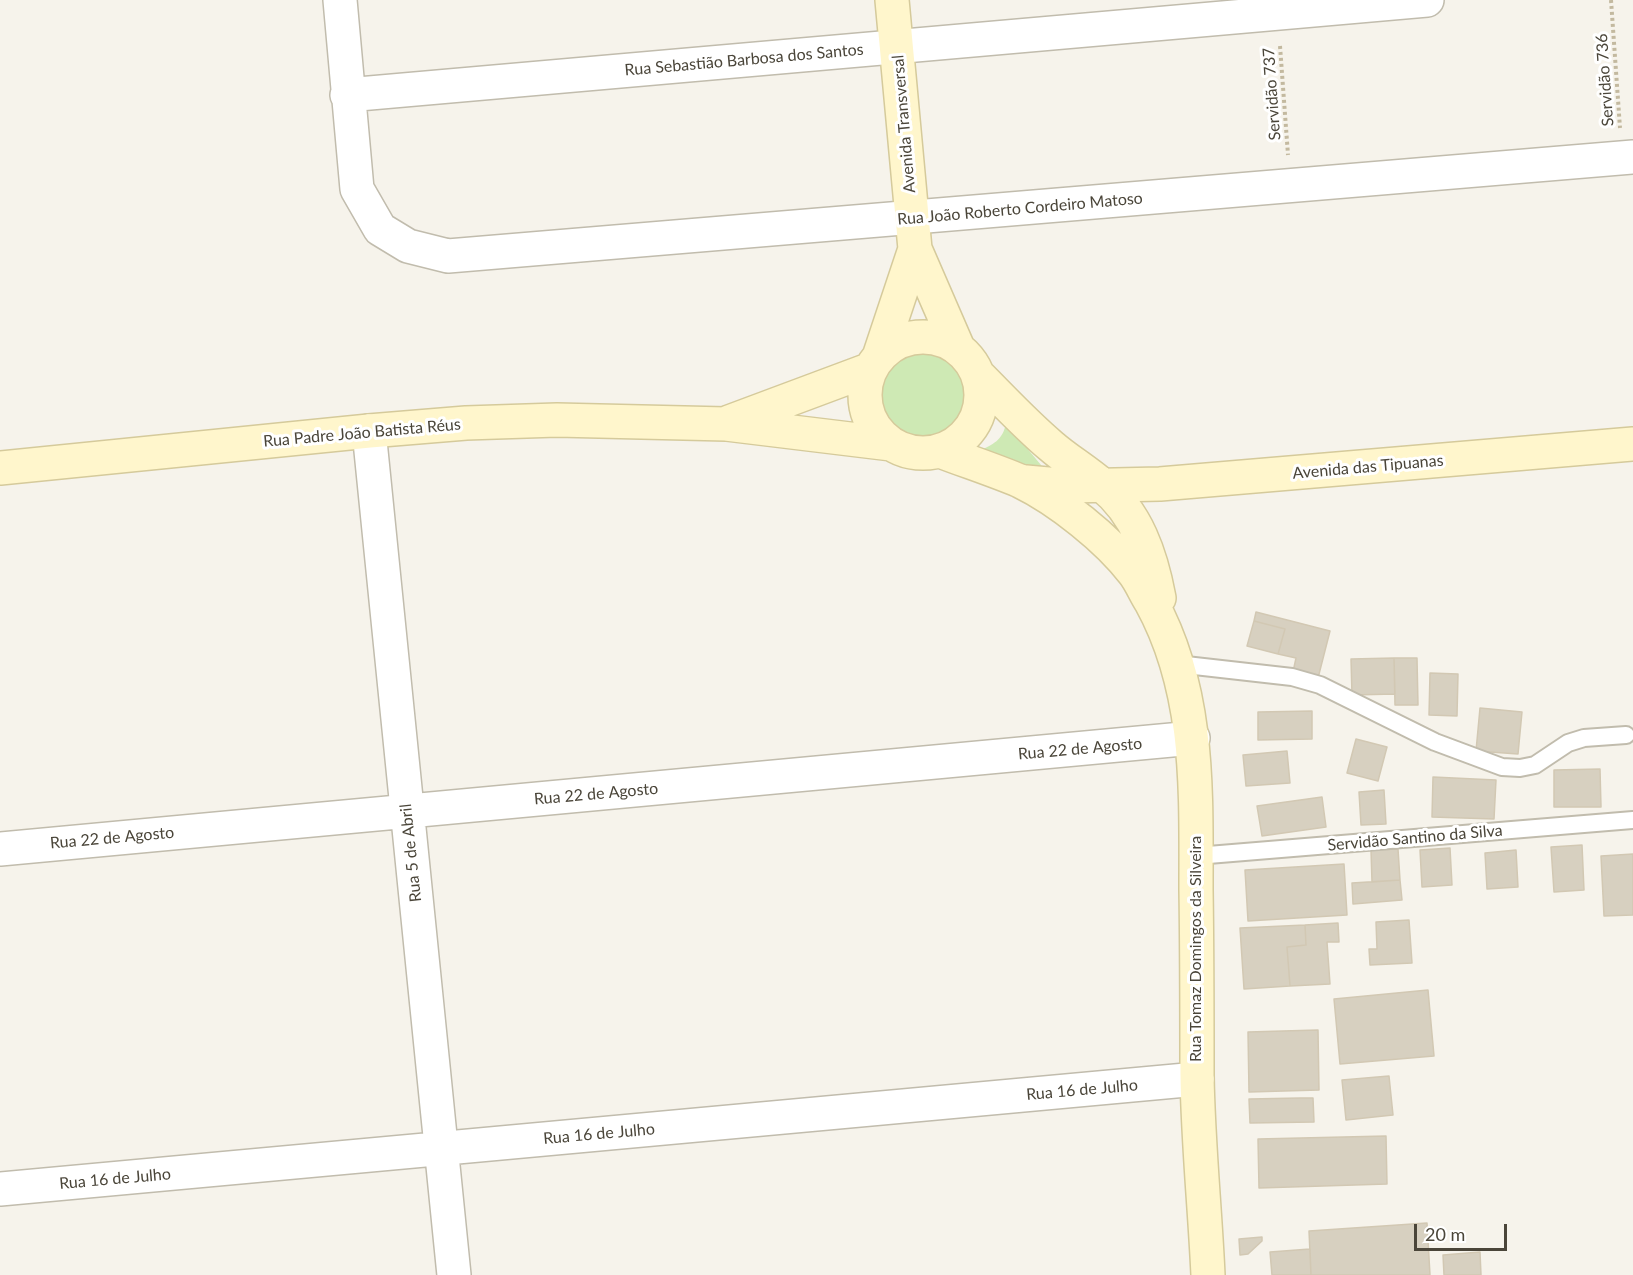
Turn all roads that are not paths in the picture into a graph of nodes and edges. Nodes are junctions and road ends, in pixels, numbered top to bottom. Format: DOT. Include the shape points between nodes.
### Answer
graph roads {
  1 [pos="340,0"];
  2 [pos="892,0"];
  3 [pos="1427,0"];
  4 [pos="896,46"];
  5 [pos="347,95"];
  6 [pos="1628,157"];
  7 [pos="914,233"];
  8 [pos="958,348"];
  9 [pos="875,363"];
  10 [pos="978,375"];
  11 [pos="726,424"];
  12 [pos="369,432"];
  13 [pos="891,444"];
  14 [pos="1633,444"];
  15 [pos="940,451"];
  16 [pos="0,468"];
  17 [pos="1021,482"];
  18 [pos="1160,484"];
  19 [pos="1103,486"];
  20 [pos="1148,553"];
  21 [pos="1164,626"];
  22 [pos="1177,664"];
  23 [pos="1626,735"];
  24 [pos="1193,738"];
  25 [pos="407,811"];
  26 [pos="1633,820"];
  27 [pos="0,849"];
  28 [pos="1196,855"];
  29 [pos="1197,1079"];
  30 [pos="442,1149"];
  31 [pos="0,1189"];
  32 [pos="454,1275"];
  33 [pos="1208,1275"];
  1 -- 5 [label="street, Rua João Roberto Cordeiro Matoso"];
  2 -- 4 [label="main road, Avenida Transversal"];
  3 -- 4 [label="street, Rua Sebastião Barbosa dos Santos"];
  4 -- 5 [label="street, Rua Sebastião Barbosa dos Santos"];
  4 -- 7 [label="main road, Avenida Transversal"];
  5 -- 7 [label="street, Rua João Roberto Cordeiro Matoso" via="357,189 380,229 408,246 448,256"];
  6 -- 7 [label="street, Rua João Roberto Cordeiro Matoso" via="1291,186"];
  7 -- 8 [label="main road, Avenida Transversal"];
  7 -- 9 [label="main road, Avenida Transversal"];
  8 -- 9 [label="main road" via="942,339 908,339 892,345"];
  8 -- 10 [label="main road" via="967,355"];
  9 -- 11 [label="main road, Rua Padre João Batista Réus"];
  9 -- 13 [label="main road" via="865,385 867,410 878,433"];
  10 -- 15 [label="main road" via="981,399 975,422 954,445"];
  10 -- 19 [label="main road" via="1040,436"];
  11 -- 12 [label="main road, Rua Padre João Batista Réus" via="557,420"];
  11 -- 13 [label="main road, Rua Padre João Batista Réus"];
  12 -- 16 [label="main road, Rua Padre João Batista Réus"];
  12 -- 25 [label="street, Rua 5 de Abril"];
  13 -- 15 [label="main road" via="923,454"];
  14 -- 18 [label="main road, Avenida das Tipuanas"];
  15 -- 17 [label="main road"];
  17 -- 19 [label="main road, Avenida das Tipuanas"];
  17 -- 21 [label="main road, Rua Tomaz Domingos da Silveira" via="1064,509 1117,552 1136,576"];
  18 -- 19 [label="main road, Avenida das Tipuanas"];
  18 -- 20 [label="main road" via="1146,524"];
  19 -- 20 [label="main road, Rua Tomaz Domingos da Silveira" via="1126,510"];
  20 -- 21 [label="main road, Rua Tomaz Domingos da Silveira"];
  21 -- 22 [label="main road, Rua Tomaz Domingos da Silveira"];
  22 -- 23 [label="lane" via="1293,677 1320,685 1435,742 1502,767 1535,765 1568,743 1584,738"];
  22 -- 24 [label="main road, Rua Tomaz Domingos da Silveira"];
  24 -- 25 [label="street, Rua 22 de Agosto"];
  24 -- 28 [label="main road, Rua Tomaz Domingos da Silveira"];
  25 -- 27 [label="street, Rua 22 de Agosto"];
  25 -- 30 [label="street, Rua 5 de Abril"];
  26 -- 28 [label="lane, Servidão Santino da Silva"];
  28 -- 29 [label="main road, Rua Tomaz Domingos da Silveira"];
  29 -- 30 [label="street, Rua 16 de Julho"];
  29 -- 33 [label="main road, Rua Tomaz Domingos da Silveira"];
  30 -- 31 [label="street, Rua 16 de Julho"];
  30 -- 32 [label="street, Rua 5 de Abril"];
}
